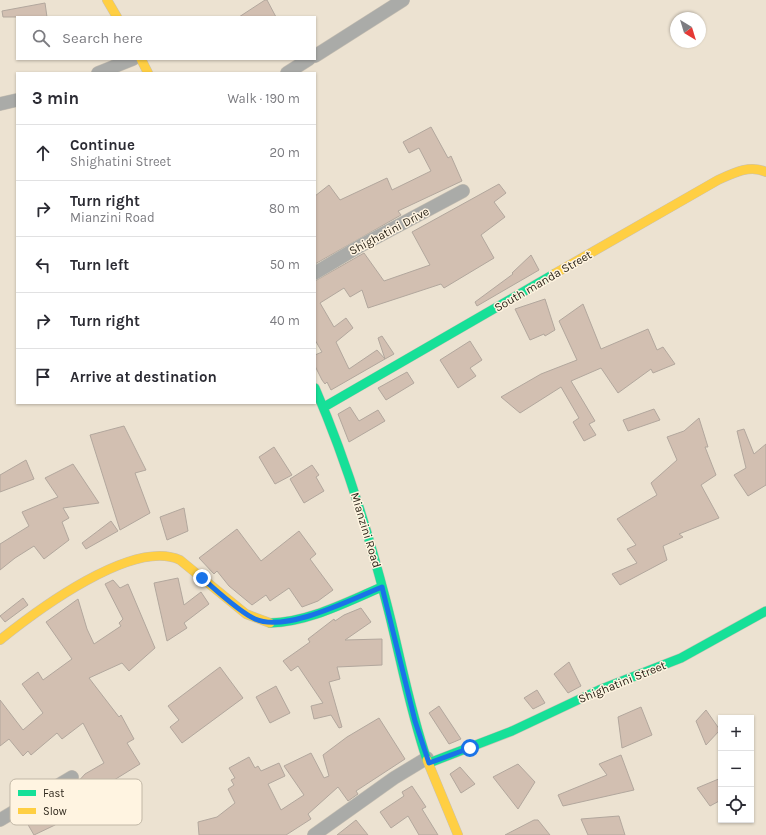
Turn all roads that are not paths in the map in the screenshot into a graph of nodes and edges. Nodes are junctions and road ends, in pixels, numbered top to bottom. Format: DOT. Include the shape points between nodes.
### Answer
graph roads {
  1 [pos="107,0"];
  2 [pos="403,0"];
  3 [pos="115,16"];
  4 [pos="316,55"];
  5 [pos="130,60"];
  6 [pos="142,60"];
  7 [pos="307,60"];
  8 [pos="100,72"];
  9 [pos="148,72"];
  10 [pos="289,72"];
  11 [pos="16,100"];
  12 [pos="0,104"];
  13 [pos="766,172"];
  14 [pos="463,191"];
  15 [pos="316,272"];
  16 [pos="316,390"];
  17 [pos="324,407"];
  18 [pos="382,587"];
  19 [pos="766,611"];
  20 [pos="0,640"];
  21 [pos="428,760"];
  22 [pos="72,777"];
  23 [pos="69,779"];
  24 [pos="10,814"];
  25 [pos="0,820"];
  26 [pos="314,835"];
  27 [pos="458,835"];
  1 -- 3 [label="street"];
  2 -- 4 [label="street"];
  5 -- 8 [label="street"];
  6 -- 9 [label="street"];
  7 -- 10 [label="street"];
  11 -- 12 [label="street"];
  13 -- 17 [label="street, South manda Street" via="753,168 736,171 704,187"];
  14 -- 15 [label="street, Shighatini Drive"];
  16 -- 17 [label="street, Mianzini Road"];
  17 -- 18 [label="street, Mianzini Road" via="363,518"];
  18 -- 20 [label="street" via="305,617 269,623 246,614 183,561 168,555 155,555 134,559 107,570 55,601"];
  18 -- 21 [label="street, Mianzini Road" via="415,721"];
  19 -- 21 [label="street, Shighatini Street" via="681,658 599,690 512,731"];
  21 -- 26 [label="street" via="394,778"];
  21 -- 27 [label="street, Mianzini Road"];
  22 -- 23 [label="street"];
  24 -- 25 [label="street"];
}
